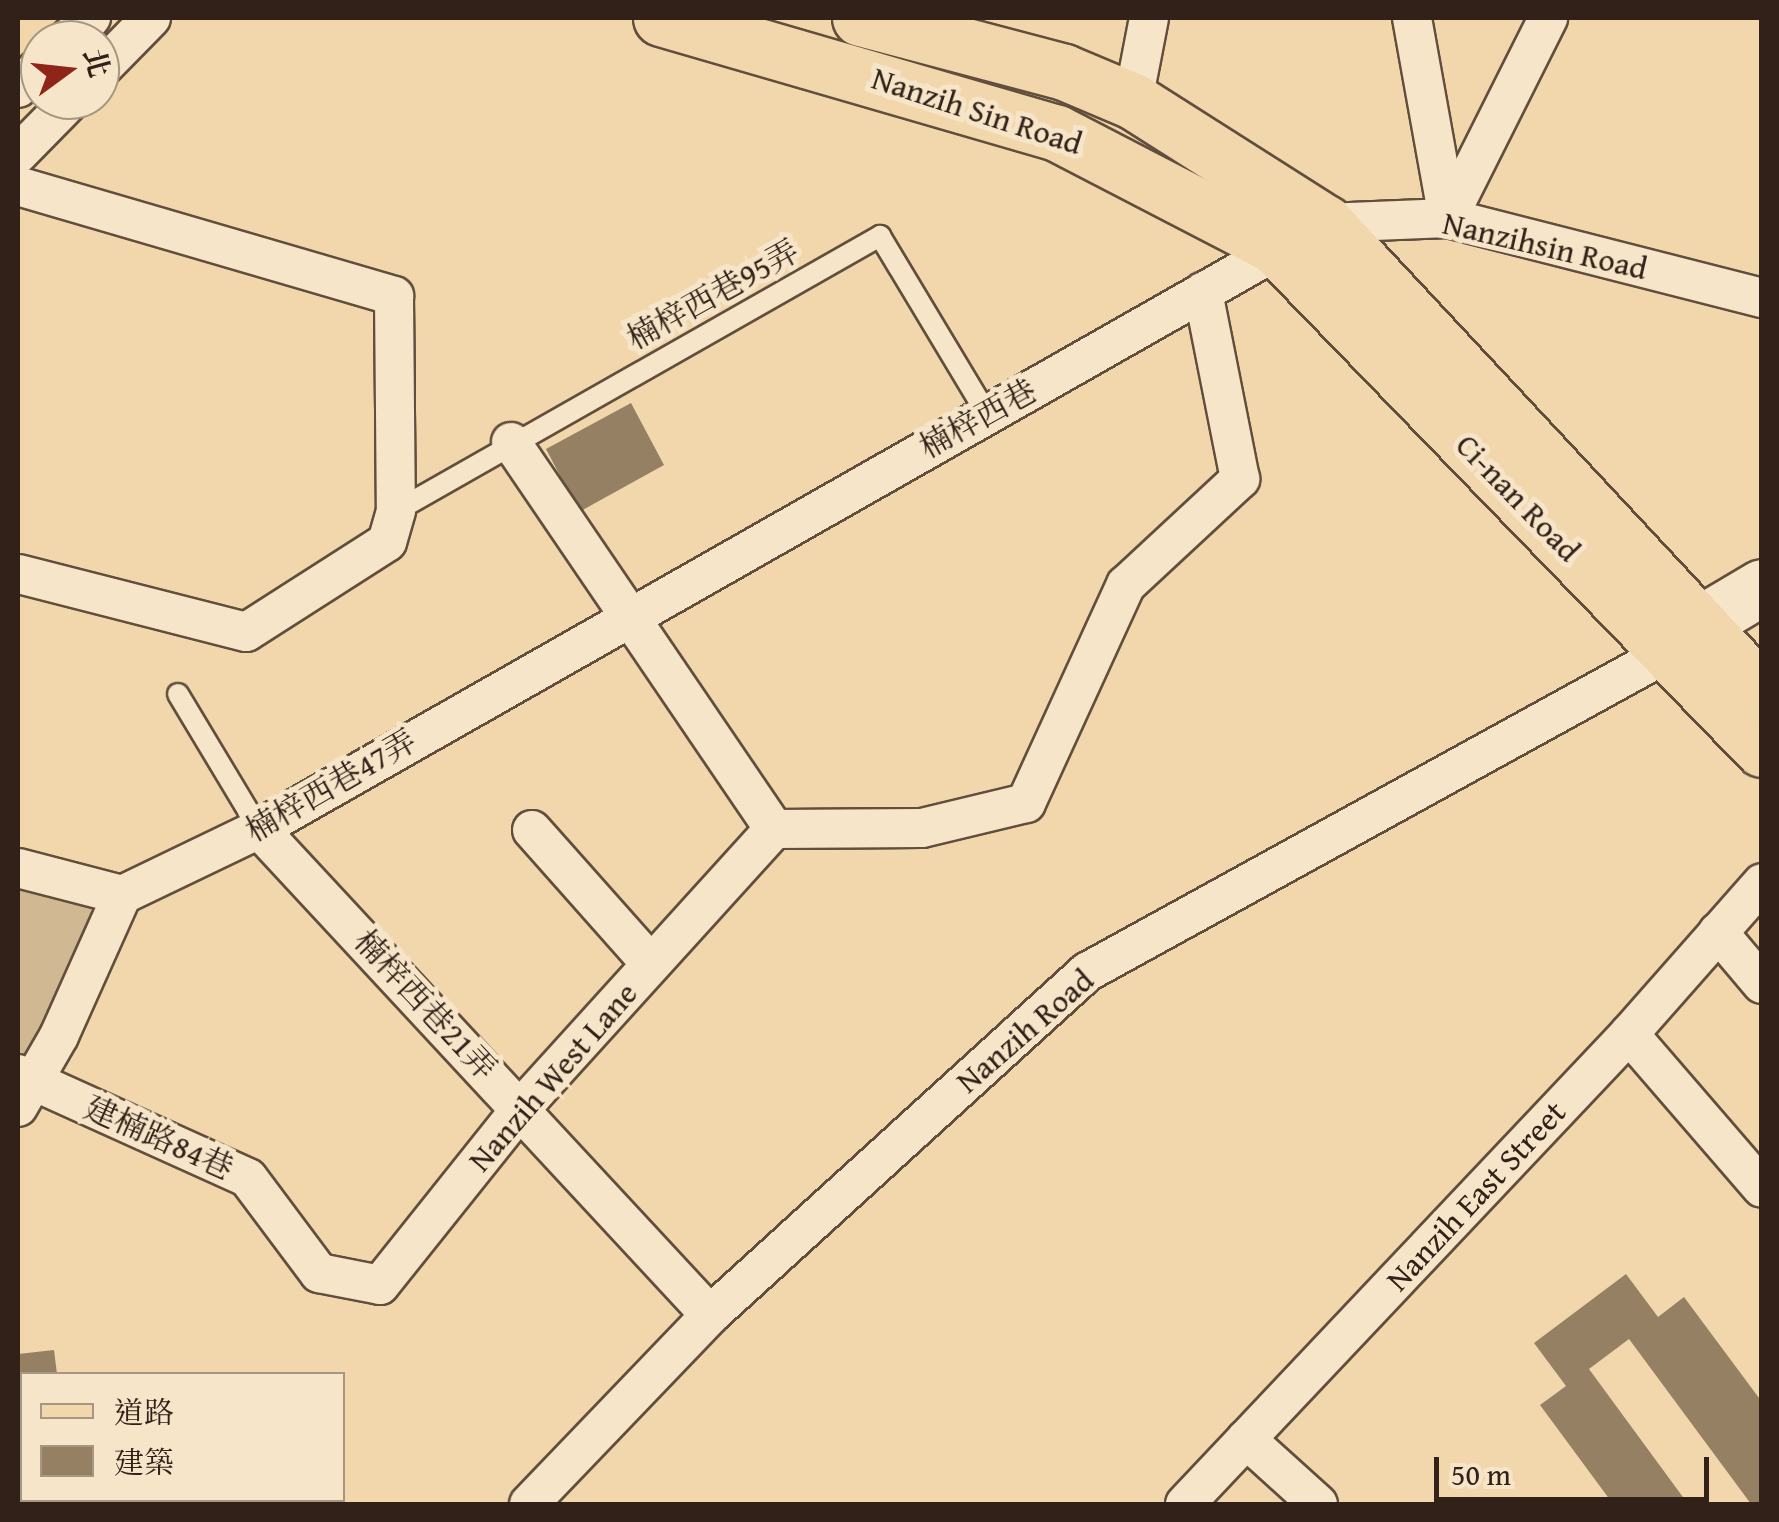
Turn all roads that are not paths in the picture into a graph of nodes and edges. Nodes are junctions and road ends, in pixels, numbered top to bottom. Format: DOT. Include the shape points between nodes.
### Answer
graph roads {
  1 [pos="151,18"];
  2 [pos="661,18"];
  3 [pos="860,18"];
  4 [pos="1149,18"];
  5 [pos="1412,18"];
  6 [pos="1548,18"];
  7 [pos="120,50"];
  8 [pos="51,120"];
  9 [pos="1122,133"];
  10 [pos="18,154"];
  11 [pos="18,186"];
  12 [pos="1448,218"];
  13 [pos="1325,223"];
  14 [pos="1275,246"];
  15 [pos="1203,292"];
  16 [pos="1762,298"];
  17 [pos="987,414"];
  18 [pos="511,442"];
  19 [pos="396,511"];
  20 [pos="18,574"];
  21 [pos="1762,586"];
  22 [pos="630,614"];
  23 [pos="1682,639"];
  24 [pos="1755,675"];
  25 [pos="178,694"];
  26 [pos="1762,748"];
  27 [pos="259,829"];
  28 [pos="774,829"];
  29 [pos="532,830"];
  30 [pos="18,868"];
  31 [pos="1762,883"];
  32 [pos="122,895"];
  33 [pos="1718,932"];
  34 [pos="651,964"];
  35 [pos="1762,984"];
  36 [pos="1629,1034"];
  37 [pos="22,1087"];
  38 [pos="522,1107"];
  39 [pos="1762,1188"];
  40 [pos="319,1273"];
  41 [pos="710,1315"];
  42 [pos="1246,1439"];
  43 [pos="529,1504"];
  44 [pos="1185,1504"];
  45 [pos="1318,1504"];
  1 -- 7 [label="street"];
  2 -- 9 [label="main road, Nanzih Sin Road" via="997,111"];
  3 -- 9 [label="main road, Nanzih Sin Road" via="1064,72"];
  4 -- 9 [label="street"];
  5 -- 12 [label="street"];
  6 -- 12 [label="street"];
  8 -- 10 [label="street"];
  9 -- 13 [label="main road, Nanzih Sin Road"];
  9 -- 14 [label="main road, Nanzih Sin Road"];
  11 -- 19 [label="street" via="394,296"];
  12 -- 13 [label="street, Nanzihsin Road"];
  12 -- 16 [label="street, Nanzihsin Road"];
  13 -- 14 [label="street, 楠梓西巷"];
  13 -- 23 [label="main road, Ci-nan Road"];
  14 -- 15 [label="street, 楠梓西巷"];
  14 -- 23 [label="main road, Ci-nan Road"];
  15 -- 17 [label="street, 楠梓西巷"];
  15 -- 28 [label="street" via="1240,479 1126,585 1026,803 922,828"];
  17 -- 18 [label="lane, 楠梓西巷95弄" via="880,236"];
  17 -- 22 [label="street, 楠梓西巷"];
  18 -- 19 [label="lane, 楠梓西巷95弄"];
  18 -- 22 [label="street"];
  19 -- 20 [label="street" via="387,542 246,632"];
  21 -- 23 [label="street, Nanzih Road"];
  22 -- 27 [label="street, 楠梓西巷47弄"];
  22 -- 28 [label="street"];
  23 -- 24 [label="main road"];
  23 -- 26 [label="main road, Ci-nan Road"];
  23 -- 41 [label="street, Nanzih Road" via="1088,972"];
  25 -- 27 [label="lane"];
  27 -- 32 [label="street, 楠梓西巷47弄"];
  27 -- 38 [label="street, 楠梓西巷21弄"];
  28 -- 34 [label="street, Nanzih West Lane"];
  29 -- 34 [label="street"];
  30 -- 32 [label="street"];
  31 -- 33 [label="street, Nanzih East Street"];
  32 -- 37 [label="street" via="59,1036"];
  33 -- 35 [label="street"];
  33 -- 36 [label="street, Nanzih East Street"];
  34 -- 38 [label="street, Nanzih West Lane"];
  36 -- 39 [label="street"];
  36 -- 42 [label="street, Nanzih East Street"];
  37 -- 40 [label="street, 建楠路84巷" via="248,1178"];
  38 -- 40 [label="street, Nanzih West Lane" via="380,1286"];
  38 -- 41 [label="street, 楠梓西巷21弄"];
  41 -- 43 [label="street, Nanzih Road"];
  42 -- 44 [label="street, Nanzih East Street"];
  42 -- 45 [label="street"];
}
